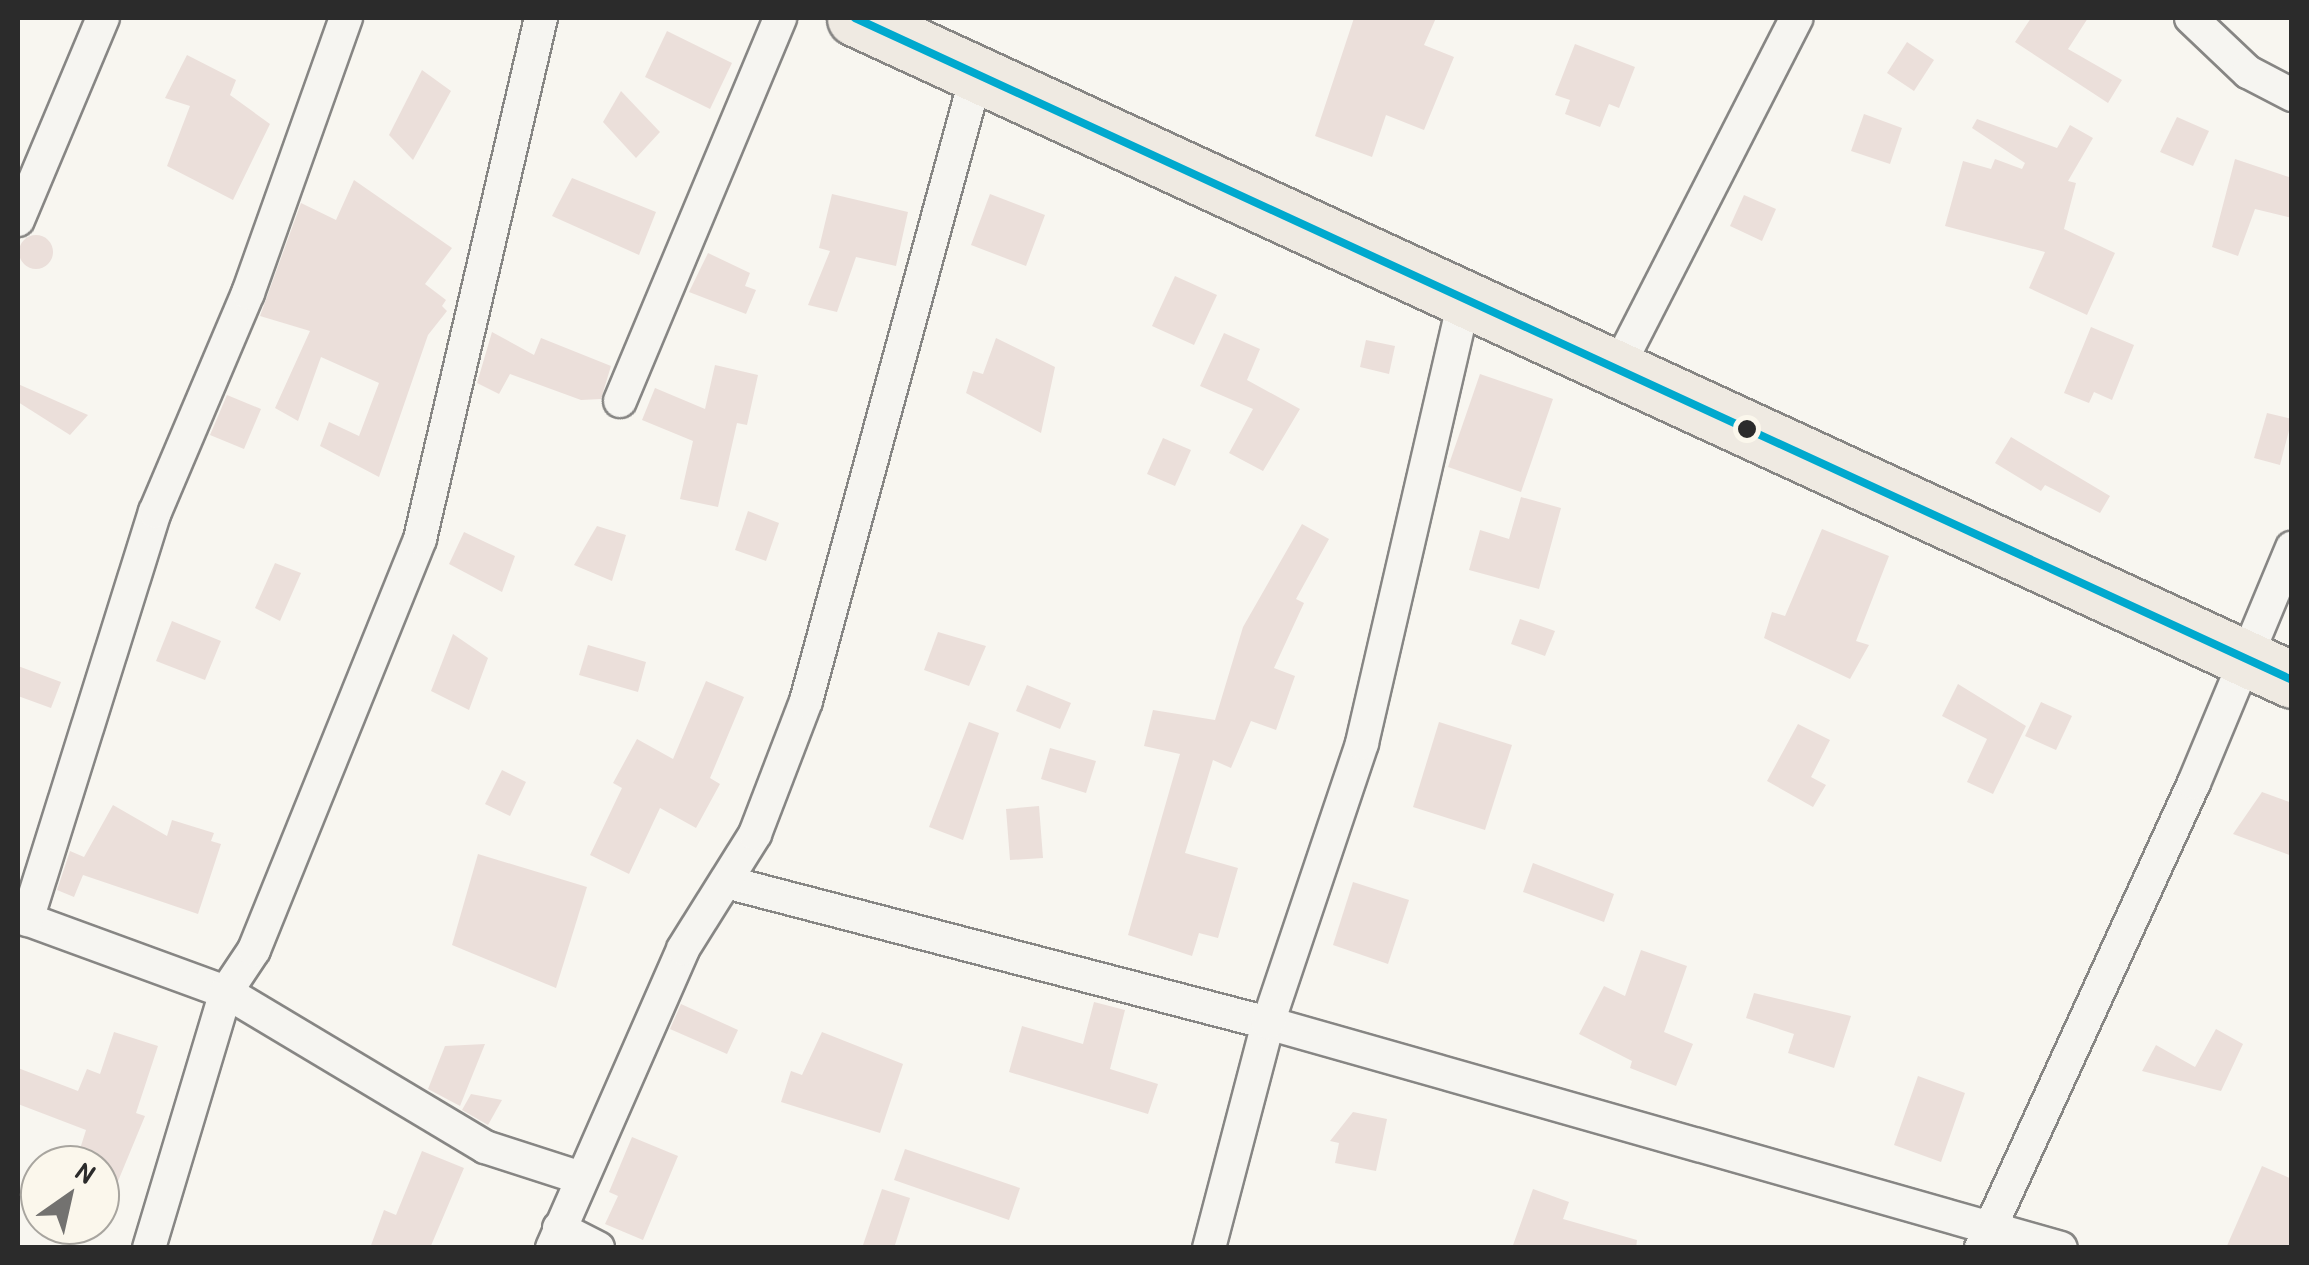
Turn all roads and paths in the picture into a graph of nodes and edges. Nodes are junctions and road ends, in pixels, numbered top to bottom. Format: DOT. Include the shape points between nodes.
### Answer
graph roads {
  1 [pos="103,18"];
  2 [pos="346,18"];
  3 [pos="541,18"];
  4 [pos="780,18"];
  5 [pos="854,18"];
  6 [pos="1797,18"];
  7 [pos="2191,18"];
  8 [pos="977,74"];
  9 [pos="2292,95"];
  10 [pos="18,220"];
  11 [pos="1466,298"];
  12 [pos="1617,369"];
  13 [pos="620,400"];
  14 [pos="2292,548"];
  15 [pos="2269,670"];
  16 [pos="726,882"];
  17 [pos="22,918"];
  18 [pos="226,992"];
  19 [pos="1268,1023"];
  20 [pos="581,1178"];
  21 [pos="1986,1237"];
  22 [pos="555,1238"];
  23 [pos="149,1248"];
  24 [pos="598,1248"];
  25 [pos="1208,1248"];
  26 [pos="2061,1248"];
  1 -- 10 [label="street"];
  2 -- 17 [label="street" via="248,293 154,512"];
  3 -- 18 [label="street" via="420,538 254,950"];
  4 -- 13 [label="street"];
  5 -- 8 [label="highway"];
  6 -- 12 [label="street"];
  7 -- 9 [label="street" via="2248,72"];
  8 -- 11 [label="highway"];
  8 -- 16 [label="street" via="806,701 754,834"];
  11 -- 12 [label="highway"];
  11 -- 19 [label="street" via="1362,744"];
  12 -- 15 [label="highway"];
  14 -- 15 [label="street"];
  15 -- 21 [label="street"];
  16 -- 19 [label="street"];
  16 -- 20 [label="street" via="666,983"];
  17 -- 18 [label="street"];
  18 -- 20 [label="street" via="486,1147"];
  18 -- 23 [label="street"];
  19 -- 21 [label="street"];
  19 -- 25 [label="street"];
  20 -- 22 [label="street"];
  21 -- 26 [label="street"];
  22 -- 24 [label="street"];
}
